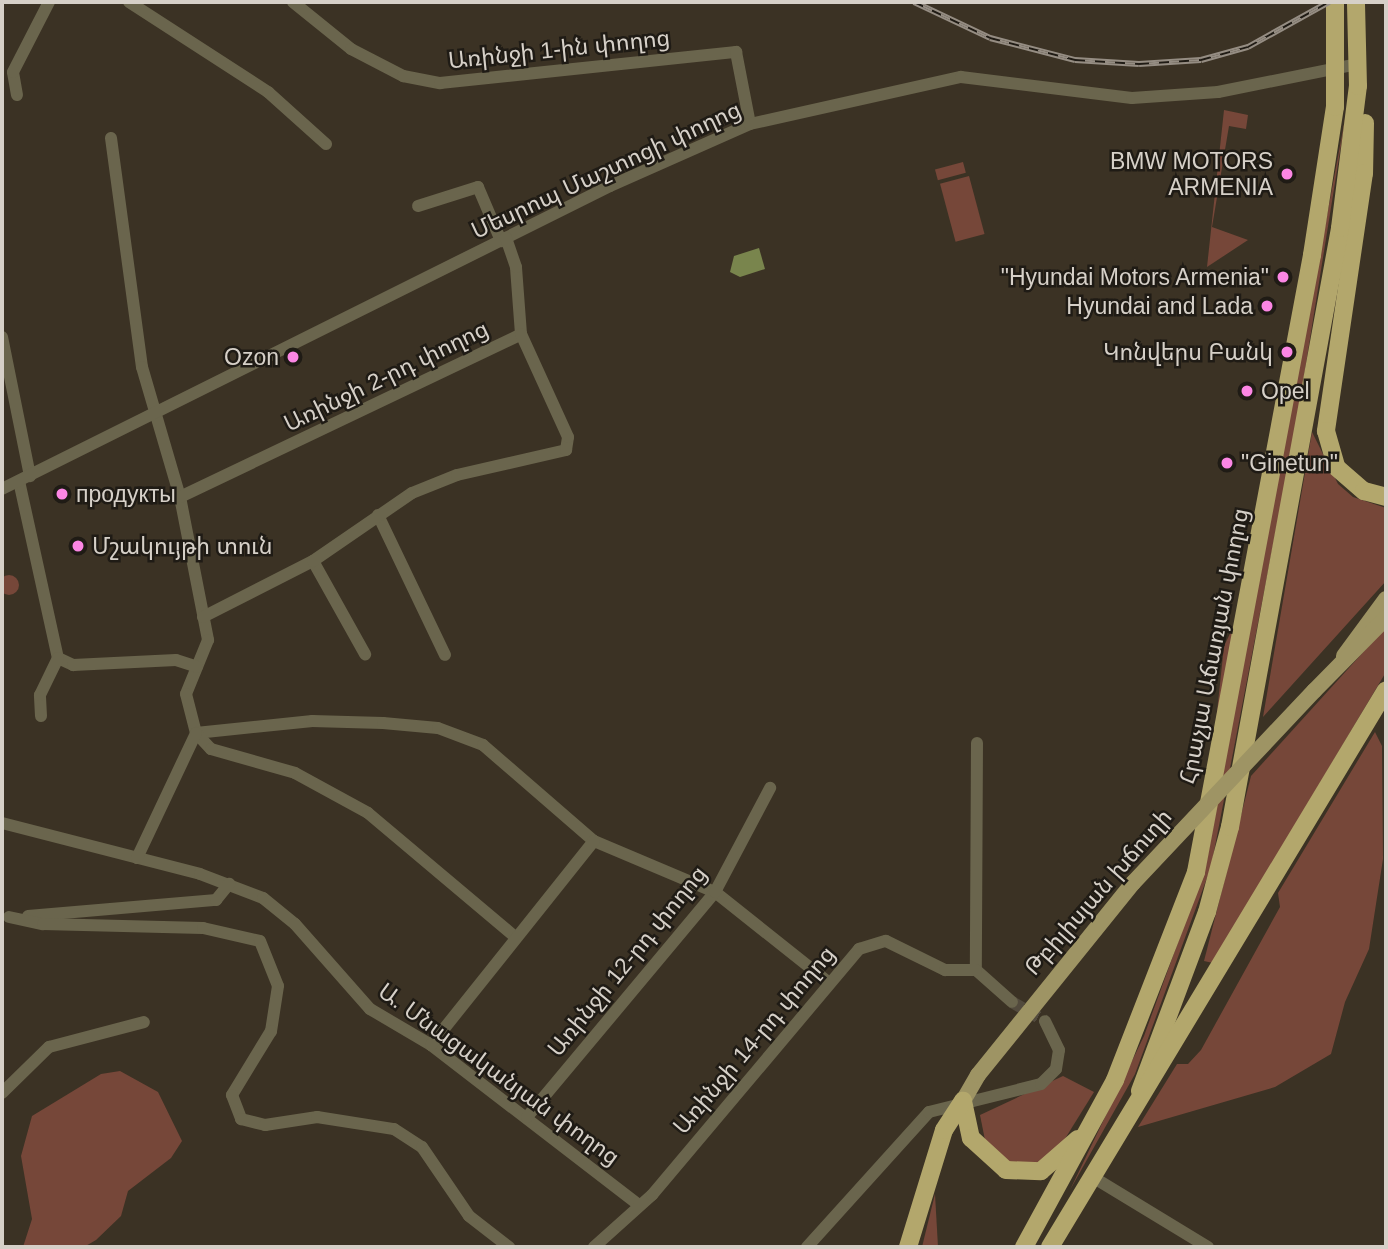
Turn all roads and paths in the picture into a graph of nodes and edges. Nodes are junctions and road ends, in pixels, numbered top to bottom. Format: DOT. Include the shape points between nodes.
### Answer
graph roads {
  1 [pos="49,2"];
  2 [pos="129,2"];
  3 [pos="293,2"];
  4 [pos="1335,2"];
  5 [pos="1356,2"];
  6 [pos="1358,64"];
  7 [pos="1338,67"];
  8 [pos="1358,86"];
  9 [pos="17,95"];
  10 [pos="750,124"];
  11 [pos="111,138"];
  12 [pos="326,144"];
  13 [pos="418,206"];
  14 [pos="503,239"];
  15 [pos="521,334"];
  16 [pos="2,337"];
  17 [pos="159,415"];
  18 [pos="25,478"];
  19 [pos="2,489"];
  20 [pos="180,497"];
  21 [pos="1386,497"];
  22 [pos="378,514"];
  23 [pos="313,561"];
  24 [pos="1386,599"];
  25 [pos="203,617"];
  26 [pos="1386,618"];
  27 [pos="365,654"];
  28 [pos="445,655"];
  29 [pos="58,658"];
  30 [pos="1339,665"];
  31 [pos="197,667"];
  32 [pos="1386,690"];
  33 [pos="41,716"];
  34 [pos="196,733"];
  35 [pos="977,743"];
  36 [pos="770,788"];
  37 [pos="2,823"];
  38 [pos="594,841"];
  39 [pos="137,858"];
  40 [pos="229,884"];
  41 [pos="715,892"];
  42 [pos="5,917"];
  43 [pos="513,935"];
  44 [pos="976,971"];
  45 [pos="828,982"];
  46 [pos="1012,1002"];
  47 [pos="1045,1021"];
  48 [pos="144,1022"];
  49 [pos="431,1045"];
  50 [pos="1140,1091"];
  51 [pos="2,1093"];
  52 [pos="963,1101"];
  53 [pos="527,1117"];
  54 [pos="1098,1118"];
  55 [pos="1091,1176"];
  56 [pos="1052,1201"];
  57 [pos="639,1205"];
  58 [pos="1070,1212"];
  59 [pos="1189,1235"];
  60 [pos="509,1247"];
  61 [pos="594,1247"];
  62 [pos="807,1247"];
  63 [pos="908,1247"];
  64 [pos="1024,1247"];
  65 [pos="1049,1247"];
  66 [pos="1182,1247"];
  67 [pos="1208,1247"];
  1 -- 9 [label="street" via="13,72"];
  2 -- 12 [label="street" via="268,92"];
  3 -- 10 [label="street, Առինջի 1-ին փողոց" via="351,48 403,76 440,83 736,52"];
  4 -- 7 [label="highway, Հրաչյա Աճառյան փողոց"];
  5 -- 6 [label="highway"];
  6 -- 7 [label="street, Մեսրոպ Մաշտոցի փողոց"];
  6 -- 8 [label="highway"];
  7 -- 10 [label="street, Մեսրոպ Մաշտոցի փողոց" via="1218,92 1132,98 961,77"];
  7 -- 54 [label="highway, Հրաչյա Աճառյան փողոց" via="1312,255 1206,825 1152,999"];
  8 -- 21 [label="highway" via="1364,106 1364,173 1326,431 1336,467 1364,491"];
  8 -- 50 [label="highway" via="1320,349 1230,827 1203,923"];
  10 -- 14 [label="street, Մեսրոպ Մաշտոցի փողոց"];
  11 -- 17 [label="street" via="142,367"];
  13 -- 14 [label="street, Առինջի 2-րդ փողոց" via="478,187"];
  14 -- 15 [label="street, Առինջի 2-րդ փողոց" via="516,267"];
  14 -- 17 [label="street, Մեսրոպ Մաշտոցի փողոց"];
  15 -- 20 [label="street, Առինջի 2-րդ փողոց"];
  15 -- 22 [label="street" via="568,437 566,450 457,475"];
  16 -- 18 [label="street"];
  17 -- 18 [label="street, Մեսրոպ Մաշտոցի փողոց"];
  17 -- 20 [label="street"];
  18 -- 19 [label="street, Մեսրոպ Մաշտոցի փողոց"];
  18 -- 29 [label="street"];
  20 -- 25 [label="street"];
  22 -- 23 [label="street"];
  22 -- 28 [label="street"];
  23 -- 25 [label="street"];
  23 -- 27 [label="street"];
  24 -- 30 [label="main road, Թբիլիսյան խճուղի"];
  25 -- 31 [label="street" via="208,640"];
  26 -- 30 [label="main road, Թբիլիսյան խճուղի"];
  29 -- 31 [label="street" via="74,665 176,660"];
  29 -- 33 [label="street" via="40,695"];
  30 -- 52 [label="main road, Թբիլիսյան խճուղի, bridge" via="1133,883 978,1075"];
  31 -- 34 [label="street" via="186,694"];
  32 -- 50 [label="highway" via="1197,1012"];
  34 -- 38 [label="street" via="312,721 438,728 483,745"];
  34 -- 39 [label="street"];
  34 -- 43 [label="street" via="211,750 295,773 368,813"];
  35 -- 44 [label="street"];
  36 -- 41 [label="street, Առինջի 12-րդ փողոց"];
  37 -- 39 [label="street, Ա. Մնացականյան փողոց"];
  38 -- 41 [label="street"];
  38 -- 43 [label="street"];
  39 -- 40 [label="street, Ա. Մնացականյան փողոց"];
  40 -- 42 [label="street" via="216,900"];
  40 -- 49 [label="street, Ա. Մնացականյան փողոց" via="263,898 295,924 369,1009"];
  41 -- 45 [label="street"];
  41 -- 53 [label="street, Առինջի 12-րդ փողոց"];
  42 -- 60 [label="street" via="43,924 203,928 260,941 278,986 268,1040 232,1095 241,1119 265,1125 317,1117 394,1129 422,1147 469,1216"];
  43 -- 49 [label="street"];
  44 -- 45 [label="street, Առինջի 14-րդ փողոց" via="945,970 886,941 859,949"];
  44 -- 46 [label="street"];
  45 -- 57 [label="street, Առինջի 14-րդ փողոց"];
  47 -- 52 [label="street" via="1059,1050 1056,1069 1041,1084 996,1100"];
  48 -- 51 [label="street" via="49,1046"];
  49 -- 53 [label="street, Ա. Մնացականյան փողոց"];
  50 -- 55 [label="highway"];
  52 -- 54 [label="highway" via="980,1151 1020,1173 1059,1160"];
  52 -- 62 [label="street" via="929,1112"];
  52 -- 63 [label="highway" via="944,1130"];
  53 -- 57 [label="street, Ա. Մնացականյան փողոց"];
  54 -- 56 [label="highway"];
  55 -- 58 [label="highway"];
  55 -- 59 [label="street"];
  56 -- 58 [label="highway" via="1065,1199"];
  56 -- 64 [label="highway"];
  57 -- 61 [label="street, Առինջի 14-րդ փողոց"];
  58 -- 65 [label="highway"];
  59 -- 66 [label="street"];
  59 -- 67 [label="street"];
}
